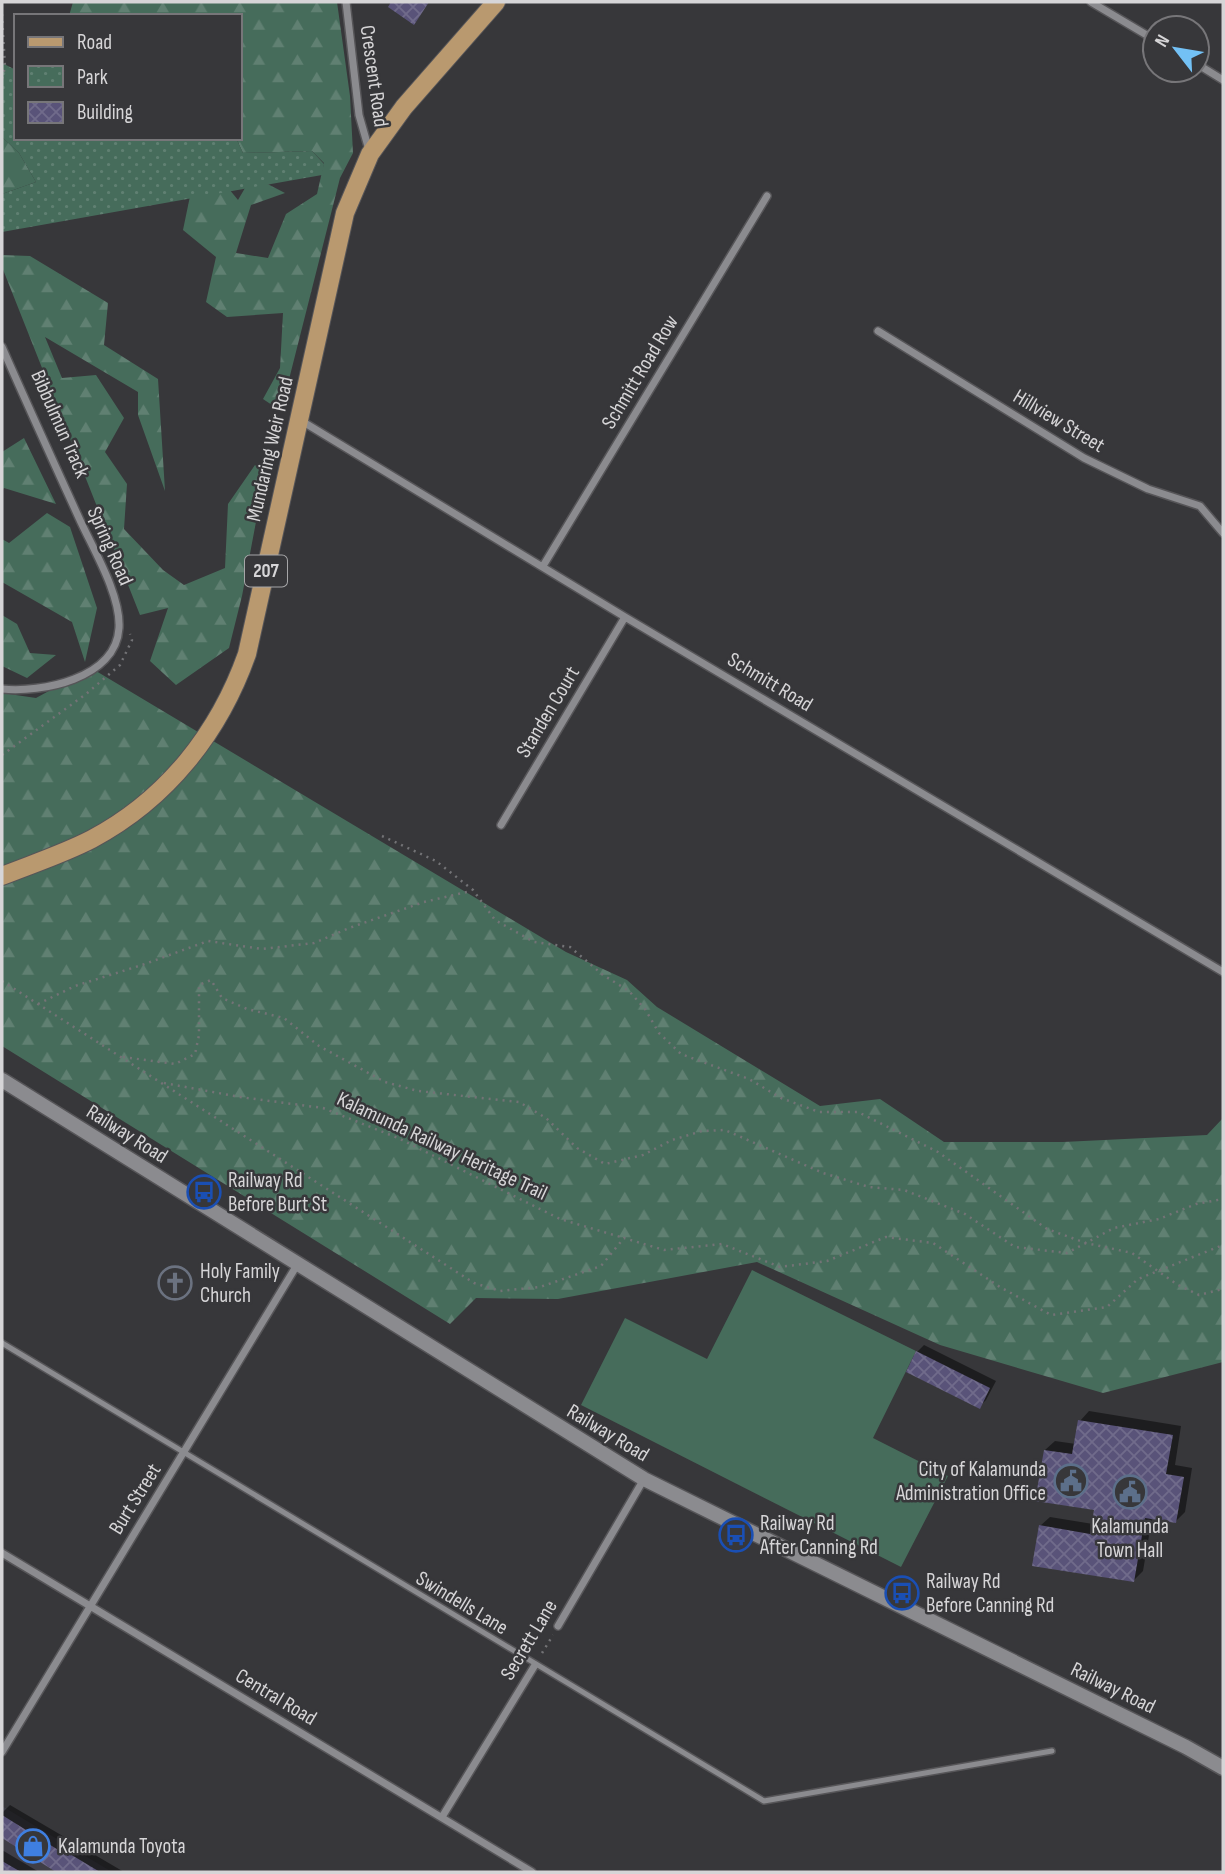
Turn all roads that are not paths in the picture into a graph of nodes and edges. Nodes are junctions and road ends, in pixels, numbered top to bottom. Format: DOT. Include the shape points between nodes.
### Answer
graph roads {
  1 [pos="346,2"];
  2 [pos="496,2"];
  3 [pos="1091,2"];
  4 [pos="1141,32"];
  5 [pos="370,154"];
  6 [pos="768,196"];
  7 [pos="878,331"];
  8 [pos="2,346"];
  9 [pos="300,419"];
  10 [pos="1223,533"];
  11 [pos="543,566"];
  12 [pos="625,617"];
  13 [pos="2,689"];
  14 [pos="501,825"];
  15 [pos="2,876"];
  16 [pos="1223,972"];
  17 [pos="2,1080"];
  18 [pos="296,1265"];
  19 [pos="2,1343"];
  20 [pos="184,1453"];
  21 [pos="644,1479"];
  22 [pos="2,1553"];
  23 [pos="89,1605"];
  24 [pos="558,1626"];
  25 [pos="535,1665"];
  26 [pos="1052,1751"];
  27 [pos="2,1752"];
  28 [pos="1223,1768"];
  29 [pos="442,1817"];
  30 [pos="532,1872"];
  1 -- 5 [label="street, Crescent Road" via="359,115"];
  2 -- 5 [label="main road, Mundaring Weir Road / 207" via="404,107"];
  3 -- 4 [label="street"];
  5 -- 9 [label="main road, Mundaring Weir Road / 207" via="345,213"];
  6 -- 11 [label="street, Schmitt Road Row"];
  7 -- 10 [label="street, Hillview Street" via="1084,458 1148,489 1200,506"];
  8 -- 13 [label="street, Spring Road" via="101,568 117,607 119,629 108,655 73,680"];
  9 -- 11 [label="street, Schmitt Road"];
  9 -- 15 [label="main road, Mundaring Weir Road / 207" via="247,653 210,731 173,778 115,825"];
  11 -- 12 [label="street, Schmitt Road"];
  12 -- 14 [label="street, Standen Court"];
  12 -- 16 [label="street, Schmitt Road"];
  17 -- 18 [label="street, Railway Road"];
  18 -- 20 [label="street, Burt Street"];
  18 -- 21 [label="street, Railway Road"];
  19 -- 20 [label="lane, Swindells Lane"];
  20 -- 23 [label="street, Burt Street"];
  20 -- 25 [label="lane, Swindells Lane"];
  21 -- 24 [label="street, Secrett Lane"];
  21 -- 28 [label="street, Railway Road"];
  22 -- 23 [label="street, Central Road"];
  23 -- 27 [label="street, Burt Street"];
  23 -- 29 [label="street, Central Road"];
  25 -- 26 [label="lane, Swindells Lane" via="764,1801"];
  25 -- 29 [label="street, Secrett Lane"];
  29 -- 30 [label="street, Central Road"];
}
